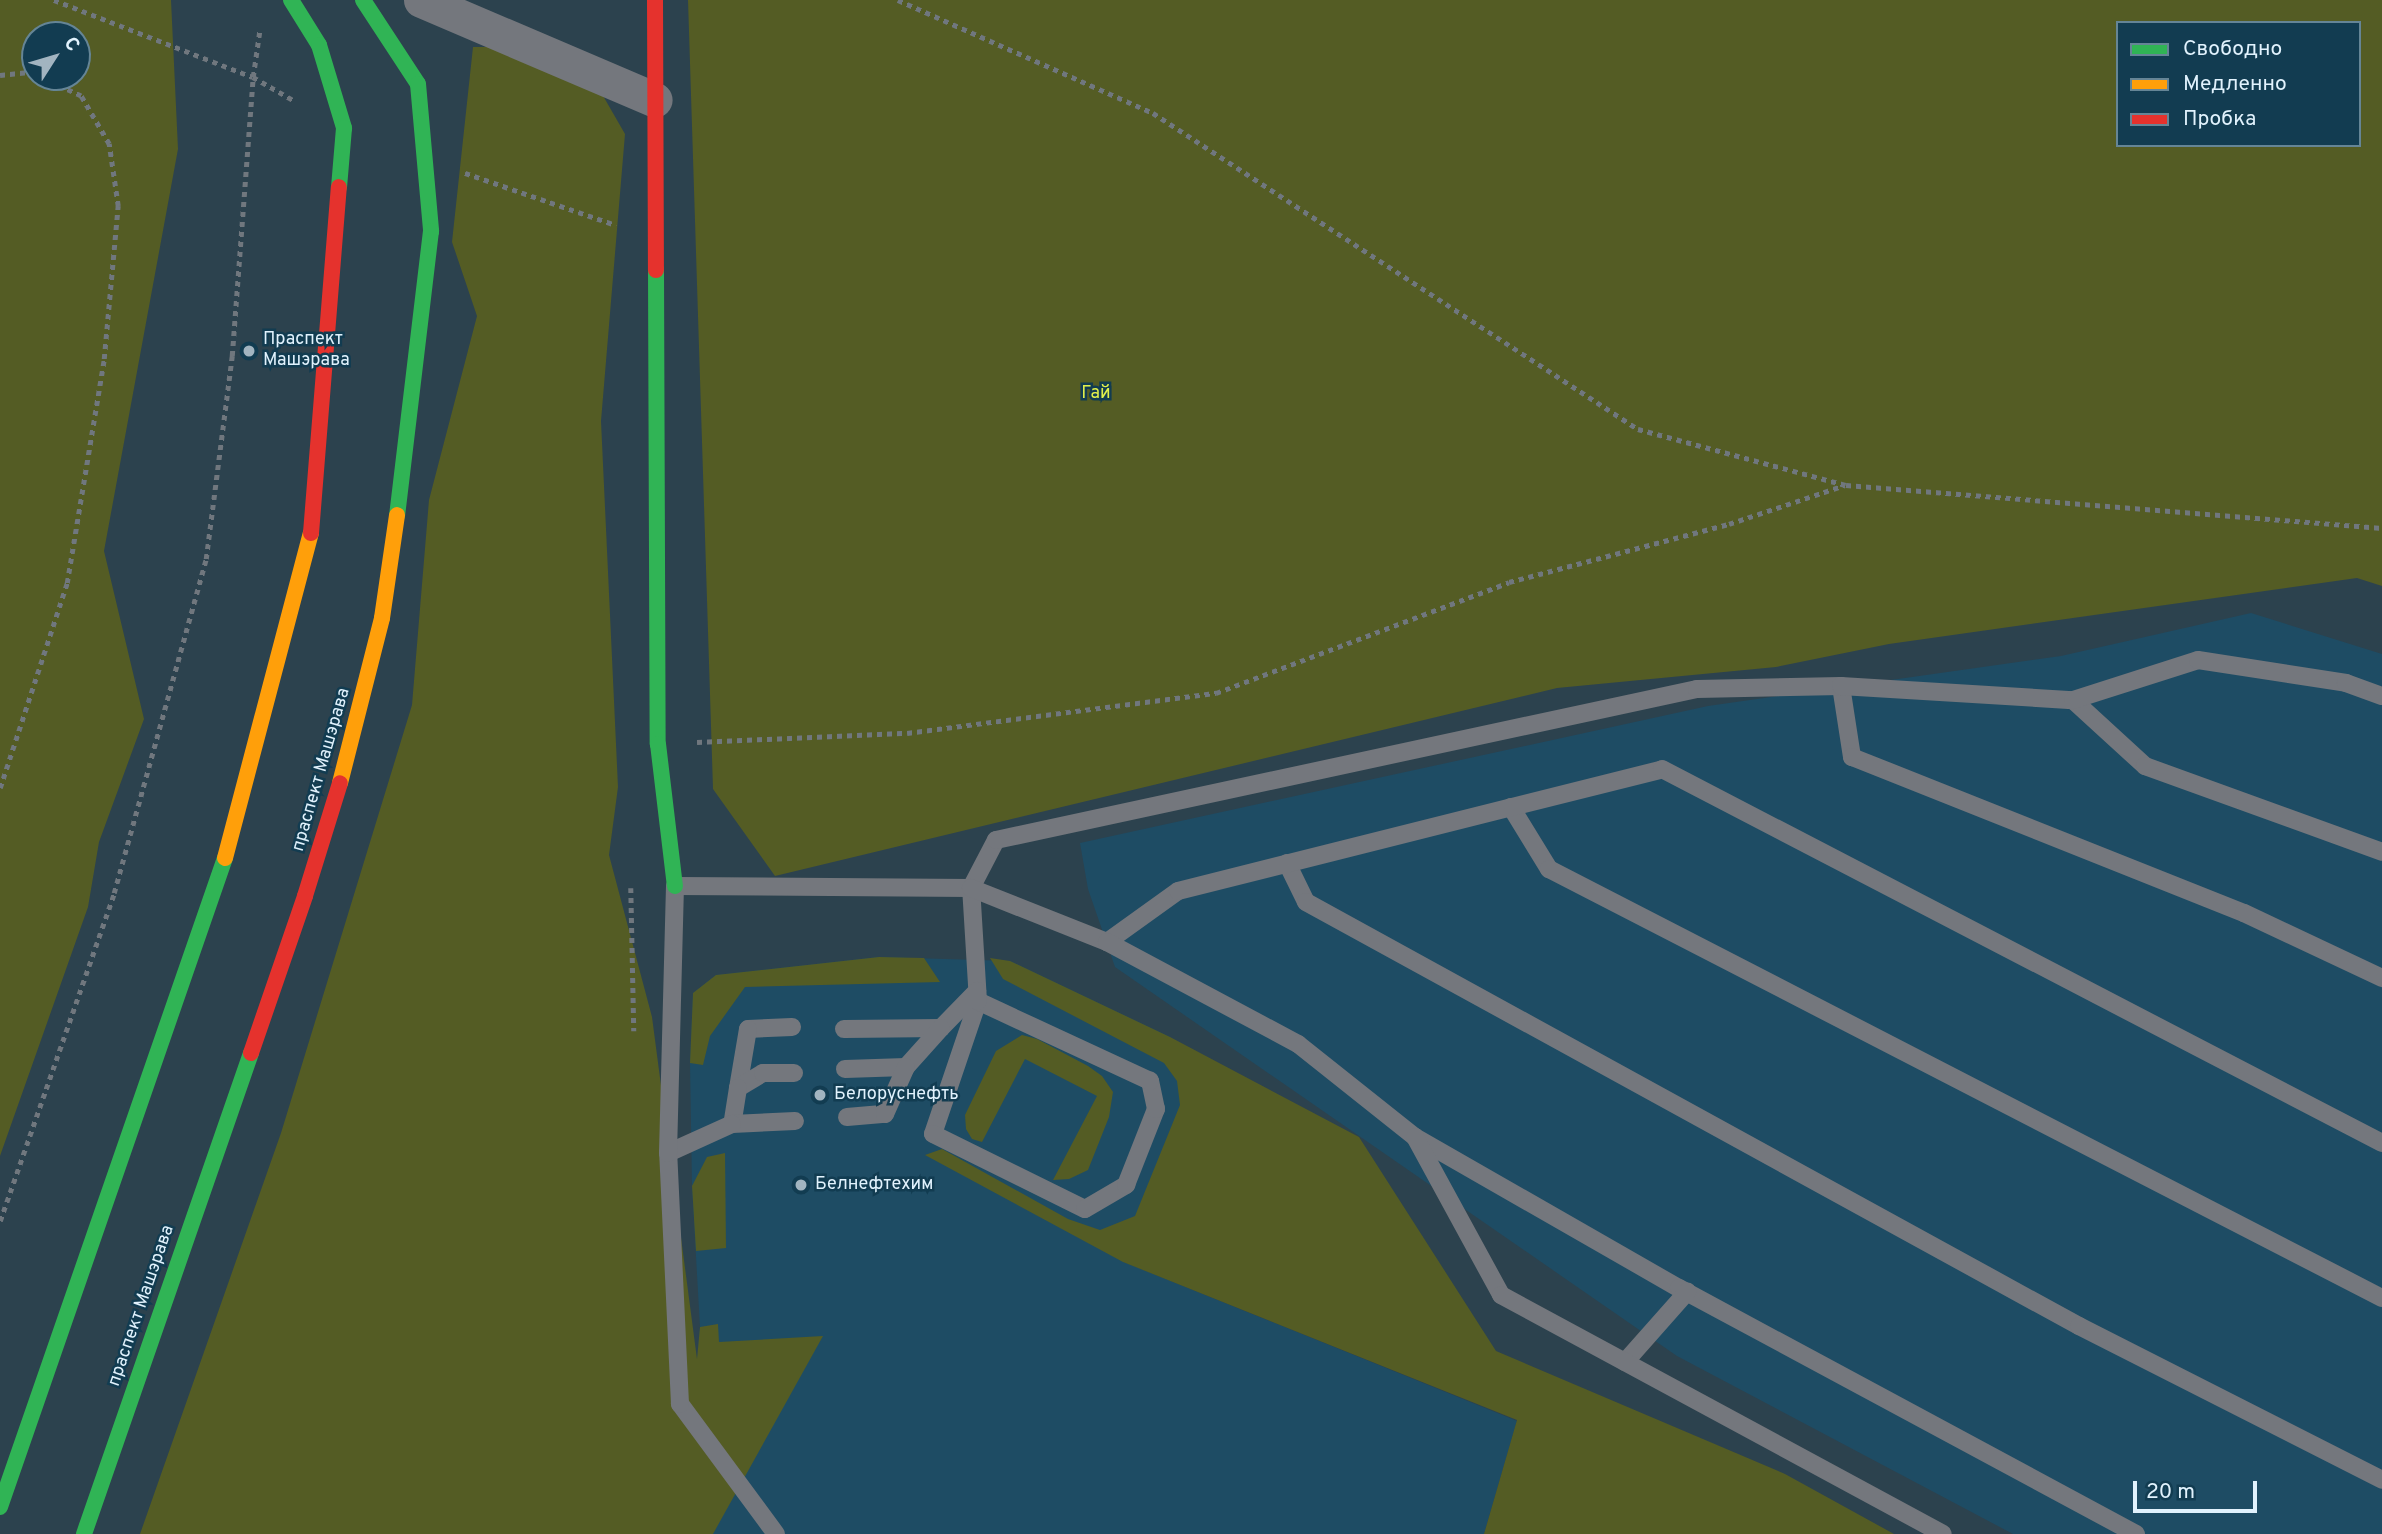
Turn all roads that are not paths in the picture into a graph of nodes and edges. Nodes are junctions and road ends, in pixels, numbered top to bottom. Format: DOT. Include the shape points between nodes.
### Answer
graph roads {
  1 [pos="290,0"];
  2 [pos="363,0"];
  3 [pos="421,0"];
  4 [pos="655,0"];
  5 [pos="655,100"];
  6 [pos="1841,686"];
  7 [pos="2382,696"];
  8 [pos="2073,700"];
  9 [pos="1511,807"];
  10 [pos="2382,852"];
  11 [pos="1287,863"];
  12 [pos="675,886"];
  13 [pos="971,888"];
  14 [pos="1107,942"];
  15 [pos="2382,978"];
  16 [pos="978,996"];
  17 [pos="792,1027"];
  18 [pos="941,1028"];
  19 [pos="844,1029"];
  20 [pos="905,1067"];
  21 [pos="845,1069"];
  22 [pos="794,1073"];
  23 [pos="738,1088"];
  24 [pos="847,1117"];
  25 [pos="795,1121"];
  26 [pos="732,1124"];
  27 [pos="1415,1137"];
  28 [pos="2382,1143"];
  29 [pos="668,1153"];
  30 [pos="1687,1292"];
  31 [pos="2382,1298"];
  32 [pos="1625,1362"];
  33 [pos="2382,1480"];
  34 [pos="0,1507"];
  35 [pos="84,1534"];
  36 [pos="776,1534"];
  37 [pos="1943,1534"];
  38 [pos="2136,1534"];
  1 -- 34 [label="main road" via="318,45 344,128 312,530 232,837"];
  2 -- 35 [label="main road, праспект Машэрава" via="418,83 430,231 409,426 379,631 347,760 305,896"];
  3 -- 5 [label="street"];
  4 -- 5 [label="main road"];
  5 -- 12 [label="main road" via="658,744"];
  6 -- 8 [label="lane"];
  6 -- 13 [label="lane" via="1697,688 996,840"];
  6 -- 15 [label="lane" via="1853,757 2244,913"];
  7 -- 8 [label="lane" via="2346,683 2198,660"];
  8 -- 10 [label="lane" via="2145,766"];
  9 -- 11 [label="lane"];
  9 -- 28 [label="lane" via="1662,769"];
  9 -- 31 [label="lane" via="1549,869"];
  11 -- 14 [label="lane" via="1178,891"];
  11 -- 33 [label="lane" via="1306,902 2079,1326"];
  12 -- 13 [label="lane"];
  12 -- 29 [label="lane"];
  13 -- 14 [label="lane"];
  13 -- 16 [label="lane"];
  14 -- 27 [label="lane" via="1298,1044"];
  16 -- 16 [label="lane" via="1150,1082 1156,1109 1126,1185 1085,1209 933,1134"];
  16 -- 18 [label="lane"];
  17 -- 23 [label="lane" via="748,1029"];
  18 -- 19 [label="lane"];
  18 -- 20 [label="lane"];
  20 -- 21 [label="lane"];
  20 -- 24 [label="lane" via="885,1114"];
  22 -- 23 [label="lane" via="763,1073"];
  23 -- 26 [label="lane"];
  25 -- 26 [label="lane"];
  26 -- 29 [label="lane"];
  27 -- 30 [label="lane"];
  27 -- 32 [label="lane" via="1501,1295"];
  29 -- 36 [label="lane" via="680,1404"];
  30 -- 32 [label="lane"];
  30 -- 38 [label="lane"];
  32 -- 37 [label="lane"];
}
